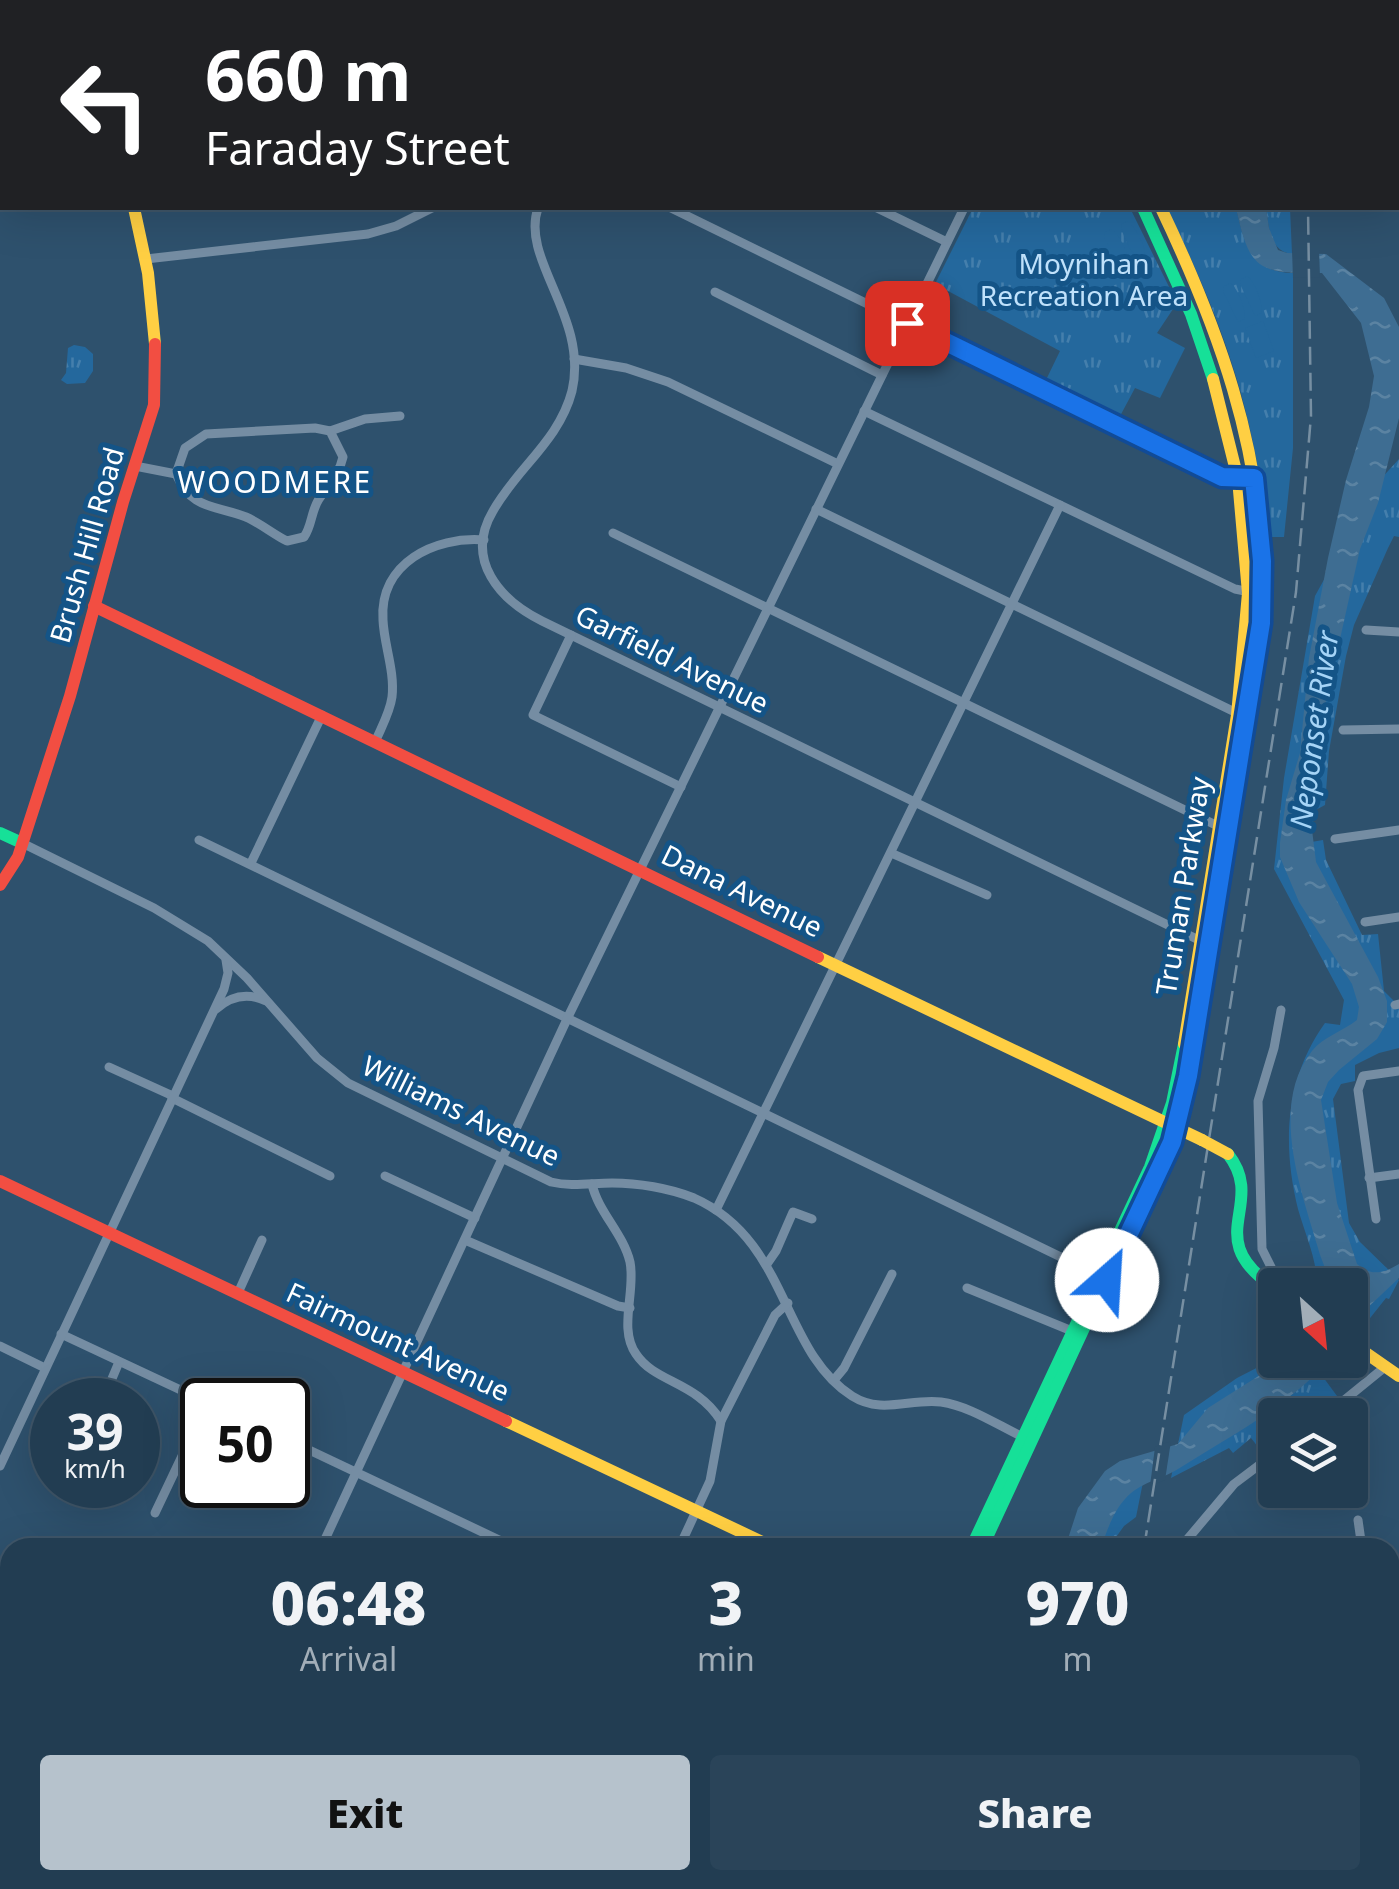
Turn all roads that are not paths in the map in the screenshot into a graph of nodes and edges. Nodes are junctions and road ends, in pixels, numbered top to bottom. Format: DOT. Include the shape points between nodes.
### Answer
graph roads {
  1 [pos="134,210"];
  2 [pos="428,210"];
  3 [pos="538,210"];
  4 [pos="675,210"];
  5 [pos="881,210"];
  6 [pos="963,210"];
  7 [pos="1144,210"];
  8 [pos="1161,210"];
  9 [pos="947,242"];
  10 [pos="146,260"];
  11 [pos="715,292"];
  12 [pos="907,323"];
  13 [pos="574,359"];
  14 [pos="882,374"];
  15 [pos="864,411"];
  16 [pos="400,416"];
  17 [pos="330,431"];
  18 [pos="838,464"];
  19 [pos="135,466"];
  20 [pos="176,474"];
  21 [pos="1254,478"];
  22 [pos="1238,479"];
  23 [pos="1060,505"];
  24 [pos="816,509"];
  25 [pos="612,533"];
  26 [pos="484,540"];
  27 [pos="1247,592"];
  28 [pos="1262,593"];
  29 [pos="1012,603"];
  30 [pos="94,606"];
  31 [pos="768,608"];
  32 [pos="1366,630"];
  33 [pos="1399,632"];
  34 [pos="571,636"];
  35 [pos="964,703"];
  36 [pos="720,708"];
  37 [pos="322,715"];
  38 [pos="1241,715"];
  39 [pos="1399,729"];
  40 [pos="1343,730"];
  41 [pos="376,740"];
  42 [pos="681,787"];
  43 [pos="915,803"];
  44 [pos="1222,828"];
  45 [pos="1399,830"];
  46 [pos="0,833"];
  47 [pos="1335,839"];
  48 [pos="199,840"];
  49 [pos="22,844"];
  50 [pos="891,853"];
  51 [pos="251,863"];
  52 [pos="641,869"];
  53 [pos="0,886"];
  54 [pos="987,895"];
  55 [pos="1399,917"];
  56 [pos="1365,922"];
  57 [pos="1205,943"];
  58 [pos="223,954"];
  59 [pos="836,965"];
  60 [pos="270,1003"];
  61 [pos="214,1010"];
  62 [pos="1281,1010"];
  63 [pos="568,1017"];
  64 [pos="109,1067"];
  65 [pos="1399,1071"];
  66 [pos="173,1097"];
  67 [pos="765,1113"];
  68 [pos="1171,1128"];
  69 [pos="503,1158"];
  70 [pos="1399,1174"];
  71 [pos="330,1176"];
  72 [pos="385,1176"];
  73 [pos="1369,1178"];
  74 [pos="0,1181"];
  75 [pos="592,1184"];
  76 [pos="716,1210"];
  77 [pos="475,1218"];
  78 [pos="812,1218"];
  79 [pos="1376,1219"];
  80 [pos="109,1232"];
  81 [pos="262,1240"];
  82 [pos="465,1240"];
  83 [pos="767,1264"];
  84 [pos="1270,1268"];
  85 [pos="892,1274"];
  86 [pos="1258,1274"];
  87 [pos="1103,1277"];
  88 [pos="966,1288"];
  89 [pos="238,1293"];
  90 [pos="788,1304"];
  91 [pos="630,1308"];
  92 [pos="1072,1331"];
  93 [pos="61,1334"];
  94 [pos="0,1346"];
  95 [pos="1368,1355"];
  96 [pos="119,1362"];
  97 [pos="45,1368"];
  98 [pos="1385,1368"];
  99 [pos="404,1372"];
  100 [pos="1399,1376"];
  101 [pos="113,1378"];
  102 [pos="834,1380"];
  103 [pos="180,1390"];
  104 [pos="1347,1398"];
  105 [pos="720,1422"];
  106 [pos="1027,1439"];
  107 [pos="310,1451"];
  108 [pos="180,1461"];
  109 [pos="0,1466"];
  110 [pos="1258,1467"];
  111 [pos="356,1473"];
  112 [pos="697,1510"];
  113 [pos="155,1514"];
  114 [pos="1358,1520"];
  115 [pos="326,1538"];
  116 [pos="495,1538"];
  117 [pos="684,1538"];
  118 [pos="754,1538"];
  119 [pos="976,1538"];
  120 [pos="986,1538"];
  121 [pos="1188,1538"];
  122 [pos="1361,1538"];
  1 -- 10 [label="street, Brush Hill Road"];
  2 -- 10 [label="street" via="368,234"];
  3 -- 13 [label="street" via="535,240 567,315"];
  4 -- 12 [label="street"];
  5 -- 9 [label="street"];
  6 -- 9 [label="street"];
  7 -- 22 [label="street, Truman Parkway" via="1204,342"];
  8 -- 21 [label="street, Truman Parkway" via="1220,340"];
  9 -- 12 [label="street"];
  10 -- 19 [label="street, Brush Hill Road" via="158,378"];
  11 -- 14 [label="street"];
  12 -- 14 [label="street"];
  12 -- 22 [label="street" via="1222,477"];
  13 -- 18 [label="street" via="660,378"];
  13 -- 26 [label="street" via="572,390 558,427 498,503"];
  14 -- 15 [label="street"];
  15 -- 18 [label="street"];
  15 -- 23 [label="street"];
  16 -- 17 [label="street"];
  17 -- 20 [label="street" via="206,434 185,448"];
  17 -- 20 [label="street" via="344,457 304,538 287,541 244,517 198,504"];
  18 -- 24 [label="street"];
  19 -- 20 [label="street"];
  19 -- 30 [label="street, Brush Hill Road"];
  21 -- 22 [label="street"];
  21 -- 28 [label="street, Truman Parkway"];
  22 -- 27 [label="street, Truman Parkway"];
  23 -- 27 [label="street"];
  23 -- 29 [label="street"];
  24 -- 29 [label="street"];
  24 -- 31 [label="street"];
  25 -- 31 [label="street"];
  26 -- 34 [label="street, Garfield Avenue" via="489,574 506,598"];
  26 -- 41 [label="street" via="430,546 391,584 382,616 392,694"];
  27 -- 28 [label="street"];
  27 -- 38 [label="street, Truman Parkway"];
  28 -- 38 [label="street, Truman Parkway"];
  29 -- 35 [label="street"];
  29 -- 38 [label="street"];
  30 -- 37 [label="street, Dana Avenue"];
  30 -- 49 [label="street, Brush Hill Road"];
  31 -- 35 [label="street"];
  31 -- 36 [label="street"];
  32 -- 33 [label="street"];
  34 -- 36 [label="street, Garfield Avenue"];
  34 -- 42 [label="street" via="533,715"];
  35 -- 43 [label="street"];
  35 -- 44 [label="street"];
  36 -- 42 [label="street"];
  36 -- 43 [label="street, Garfield Avenue"];
  37 -- 41 [label="street, Dana Avenue"];
  37 -- 51 [label="street"];
  38 -- 44 [label="street, Truman Parkway"];
  39 -- 40 [label="street"];
  41 -- 52 [label="street, Dana Avenue"];
  42 -- 52 [label="street"];
  43 -- 50 [label="street"];
  43 -- 57 [label="street, Garfield Avenue"];
  44 -- 57 [label="street, Truman Parkway"];
  45 -- 47 [label="street"];
  46 -- 49 [label="street"];
  48 -- 51 [label="street"];
  49 -- 53 [label="street, Brush Hill Road"];
  49 -- 58 [label="street, Williams Avenue" via="154,908"];
  50 -- 54 [label="street"];
  50 -- 59 [label="street"];
  51 -- 63 [label="street"];
  52 -- 59 [label="street, Dana Avenue"];
  52 -- 63 [label="street"];
  55 -- 56 [label="street"];
  57 -- 68 [label="street, Truman Parkway"];
  58 -- 60 [label="street, Williams Avenue"];
  58 -- 61 [label="street" via="228,978"];
  59 -- 67 [label="street"];
  59 -- 68 [label="street, Dana Avenue"];
  60 -- 61 [label="street" via="243,996"];
  60 -- 69 [label="street, Williams Avenue" via="348,1084"];
  61 -- 66 [label="street"];
  62 -- 84 [label="street" via="1258,1101 1262,1249"];
  63 -- 67 [label="street"];
  63 -- 69 [label="street"];
  64 -- 66 [label="street"];
  65 -- 73 [label="street" via="1363,1076 1358,1098"];
  66 -- 71 [label="street"];
  66 -- 80 [label="street"];
  67 -- 76 [label="street"];
  67 -- 87 [label="street"];
  68 -- 86 [label="street, Dana Avenue, bridge" via="1238,1164 1240,1254"];
  68 -- 87 [label="street, Truman Parkway"];
  69 -- 75 [label="street, Williams Avenue" via="557,1183"];
  69 -- 77 [label="street"];
  70 -- 73 [label="street"];
  72 -- 77 [label="street"];
  73 -- 79 [label="street"];
  74 -- 80 [label="street, Fairmount Avenue"];
  75 -- 76 [label="street, Williams Avenue" via="665,1190"];
  75 -- 91 [label="street" via="629,1260"];
  76 -- 83 [label="street, Williams Avenue"];
  77 -- 82 [label="street"];
  78 -- 83 [label="street" via="793,1212"];
  80 -- 89 [label="street, Fairmount Avenue"];
  80 -- 93 [label="street"];
  81 -- 89 [label="street"];
  82 -- 91 [label="street"];
  82 -- 99 [label="street"];
  83 -- 90 [label="street, Williams Avenue"];
  85 -- 102 [label="street"];
  87 -- 92 [label="street, Truman Parkway"];
  87 -- 106 [label="street, Truman Parkway"];
  88 -- 92 [label="street"];
  89 -- 99 [label="street, Fairmount Avenue"];
  90 -- 102 [label="street, Williams Avenue" via="816,1360"];
  90 -- 105 [label="street" via="775,1315"];
  91 -- 105 [label="street" via="629,1340 639,1358 700,1396"];
  92 -- 106 [label="street, Truman Parkway"];
  93 -- 96 [label="street"];
  93 -- 97 [label="street"];
  94 -- 97 [label="street"];
  95 -- 98 [label="street"];
  96 -- 101 [label="street"];
  96 -- 103 [label="street"];
  97 -- 109 [label="street"];
  98 -- 100 [label="street"];
  98 -- 104 [label="street"];
  99 -- 111 [label="street"];
  99 -- 112 [label="street, Fairmount Avenue"];
  102 -- 106 [label="street, Williams Avenue" via="864,1402 950,1404"];
  105 -- 112 [label="street" via="712,1475"];
  106 -- 119 [label="street, Truman Parkway"];
  106 -- 120 [label="street, Truman Parkway"];
  107 -- 111 [label="street"];
  108 -- 113 [label="street"];
  110 -- 121 [label="street" via="1228,1490"];
  111 -- 115 [label="street"];
  111 -- 116 [label="street"];
  112 -- 117 [label="street"];
  112 -- 118 [label="street, Fairmount Avenue"];
  114 -- 122 [label="street"];
}
